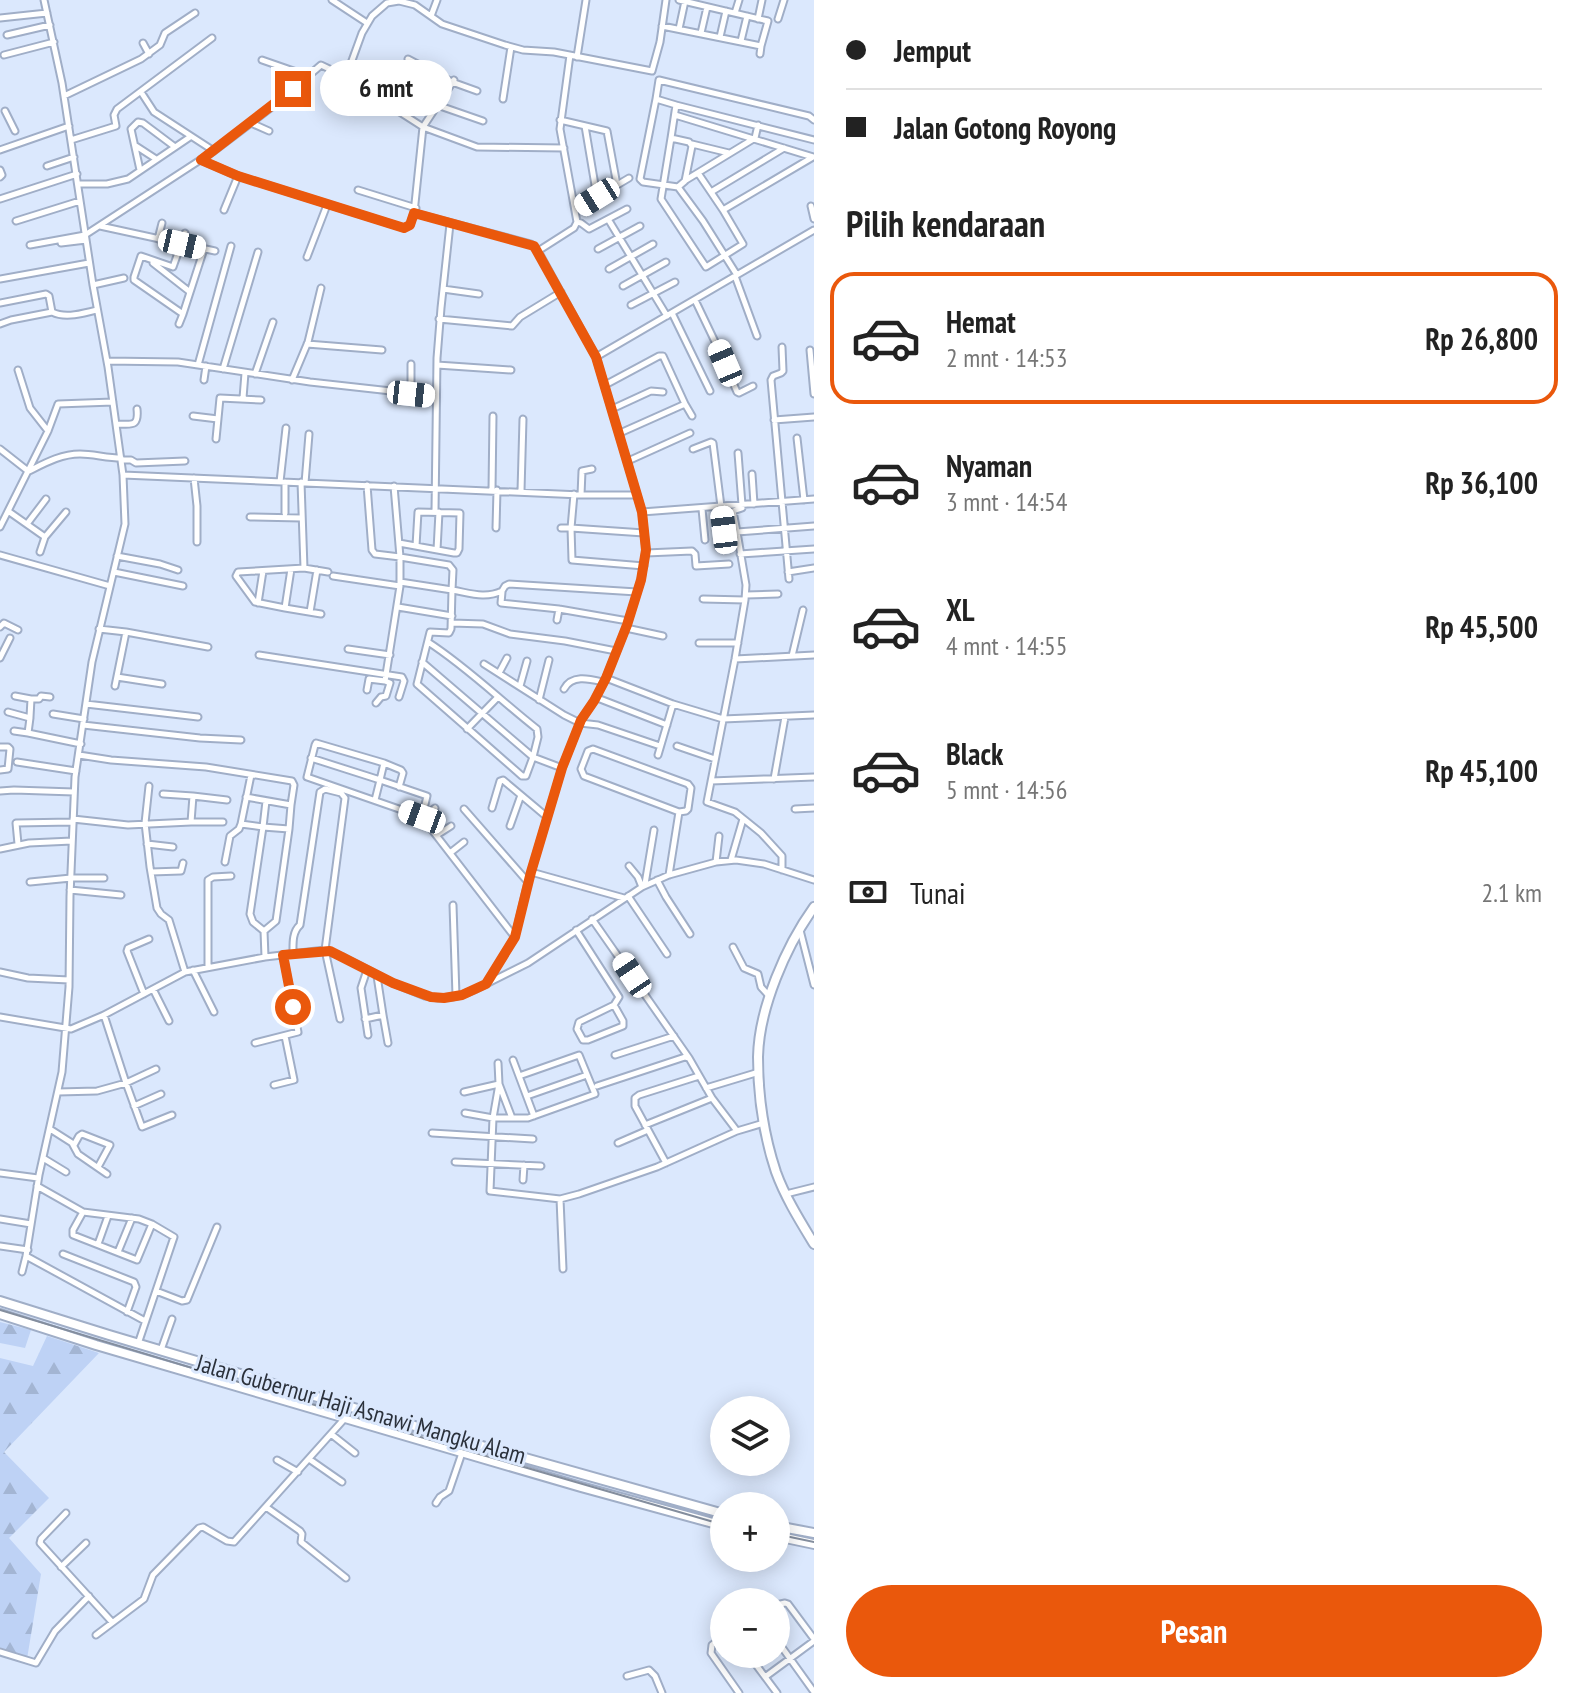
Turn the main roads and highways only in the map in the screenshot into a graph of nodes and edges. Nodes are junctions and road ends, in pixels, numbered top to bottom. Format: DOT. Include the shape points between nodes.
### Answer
graph roads {
  1 [pos="814,907"];
  2 [pos="814,1244"];
  3 [pos="0,1301"];
  4 [pos="0,1314"];
  5 [pos="52,1317"];
  6 [pos="48,1329"];
  7 [pos="710,1510"];
  8 [pos="710,1522"];
  9 [pos="790,1529"];
  10 [pos="814,1533"];
  11 [pos="790,1539"];
  12 [pos="814,1544"];
  1 -- 2 [label="highway" via="770,997 758,1055 764,1123 776,1171"];
  3 -- 5 [label="highway, Jalan Gubernur Haji Asnawi Mangku Alam"];
  4 -- 6 [label="highway, Jalan Gubernur Haji Asnawi Mangku Alam"];
  5 -- 6 [label="highway"];
  5 -- 7 [label="highway, Jalan Gubernur Haji Asnawi Mangku Alam"];
  6 -- 8 [label="highway, Jalan Gubernur Haji Asnawi Mangku Alam"];
  9 -- 10 [label="highway"];
  11 -- 12 [label="highway"];
}
